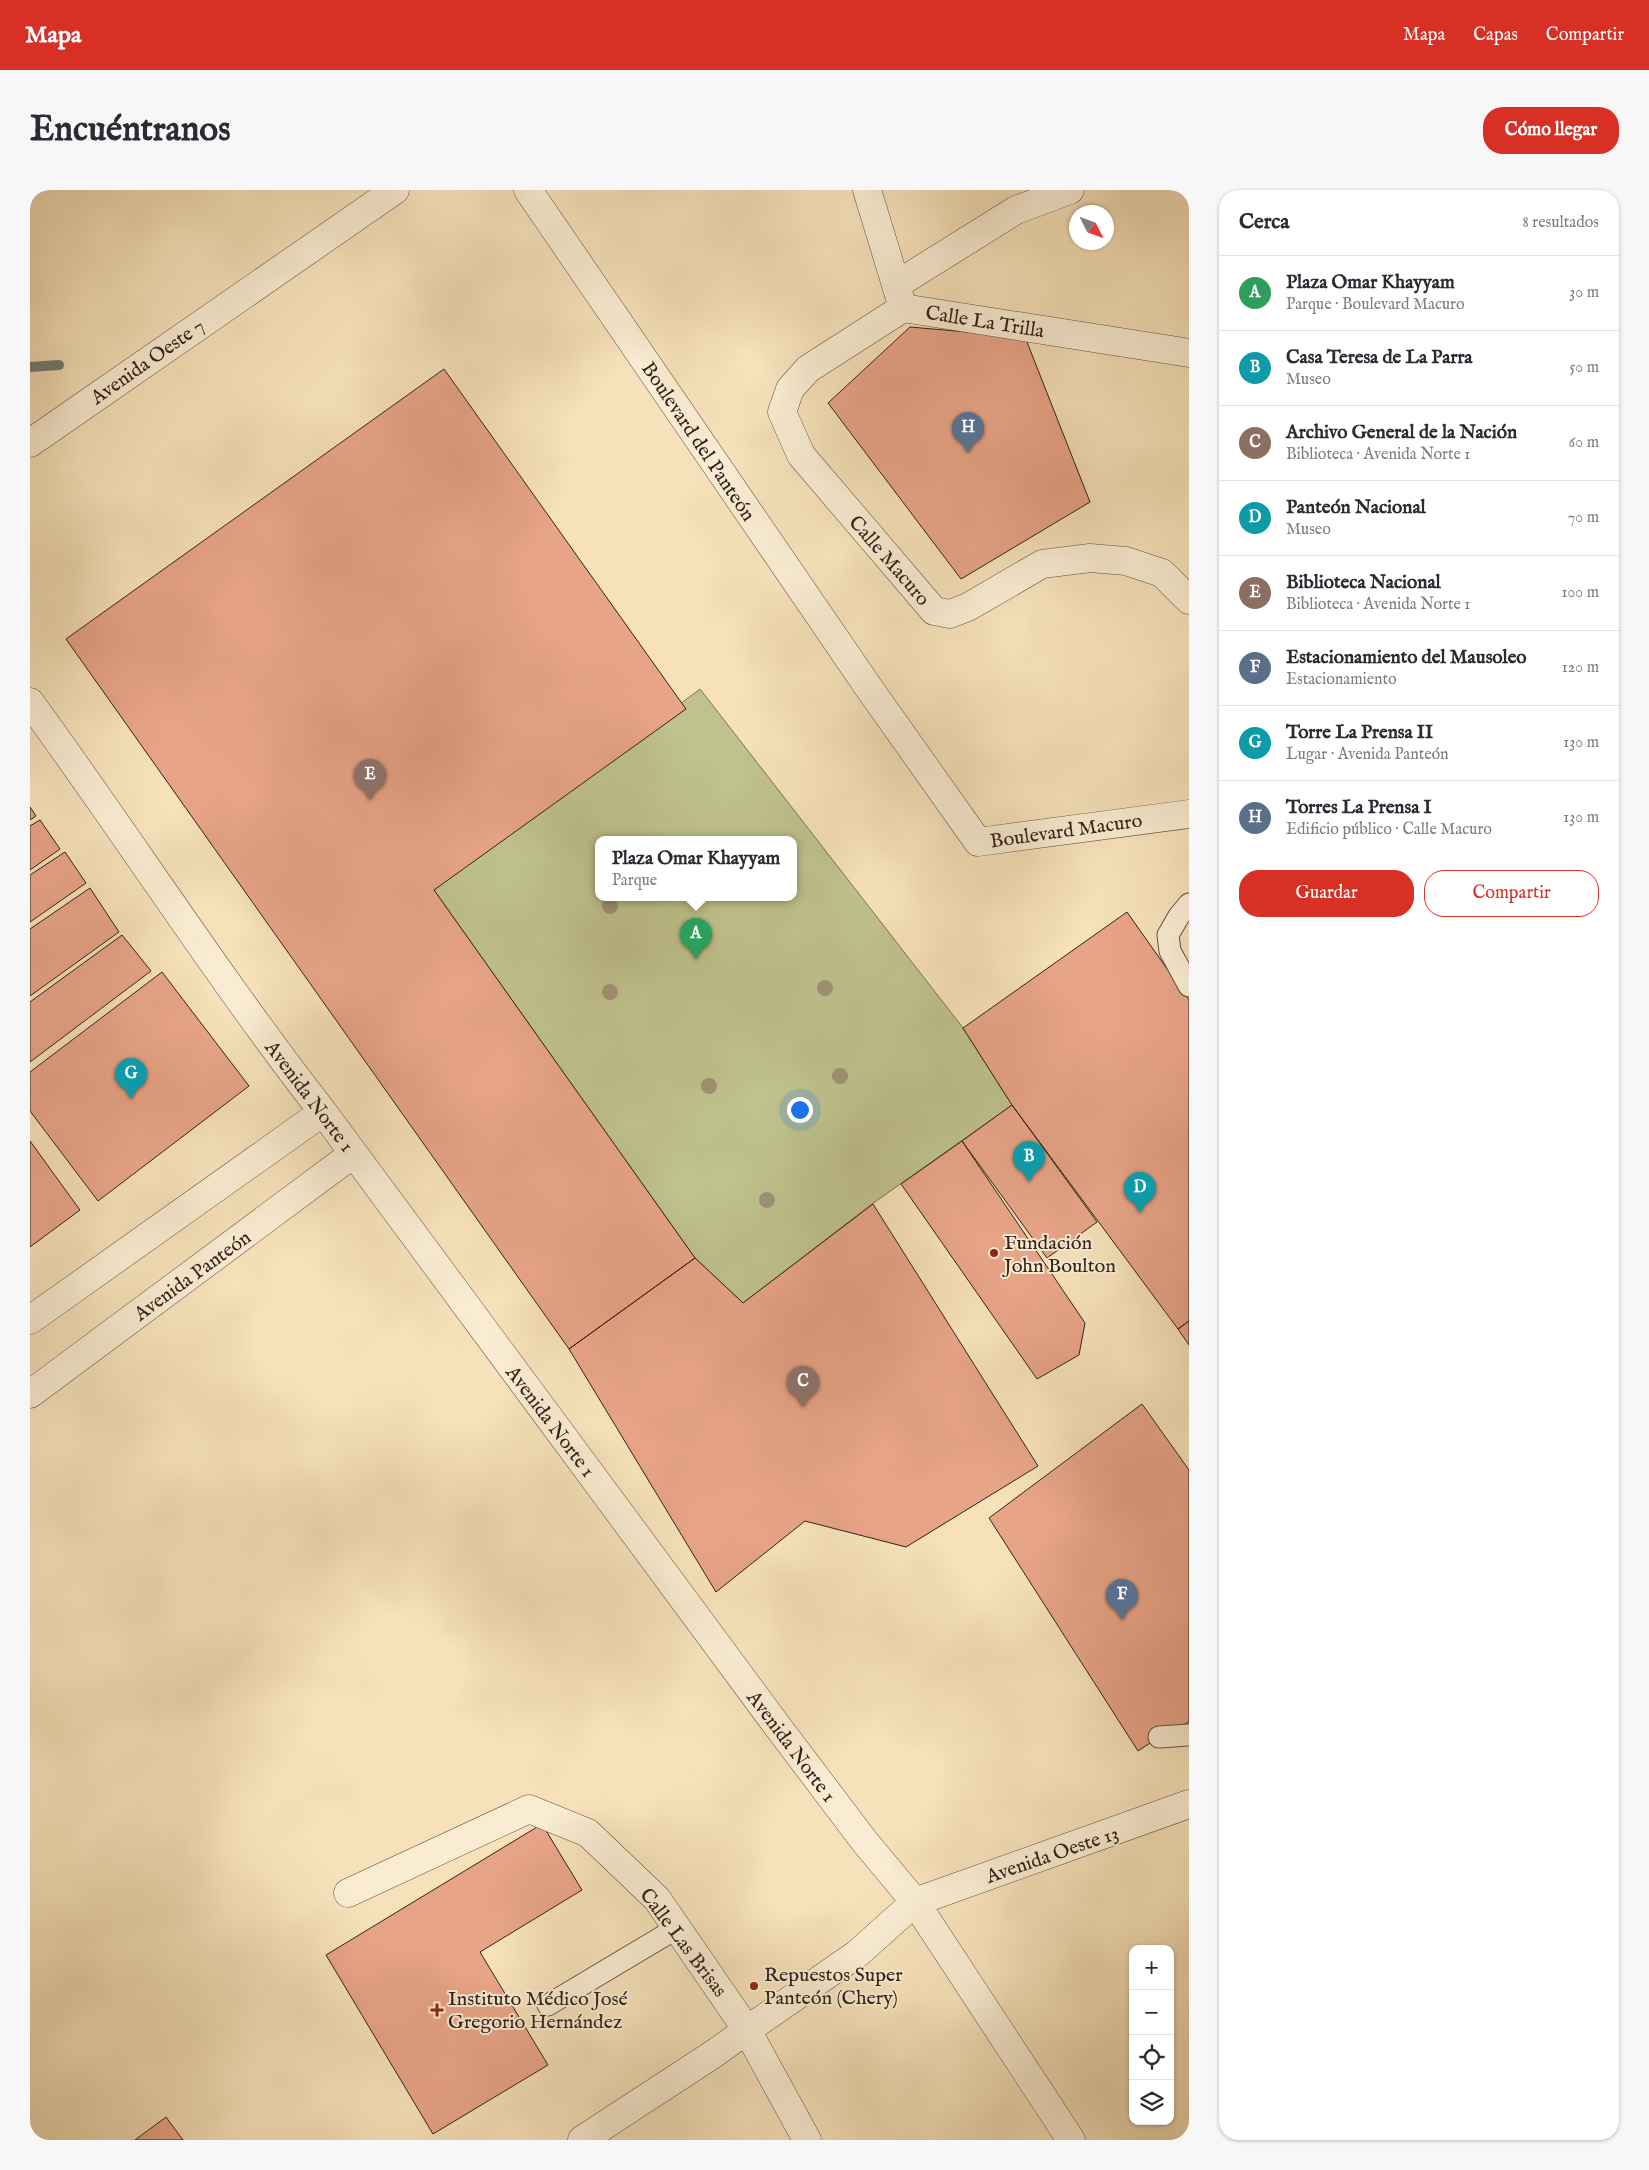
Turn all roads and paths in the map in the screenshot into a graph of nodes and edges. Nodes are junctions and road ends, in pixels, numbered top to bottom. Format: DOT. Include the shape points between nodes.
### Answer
graph roads {
  1 [pos="395,190"];
  2 [pos="528,190"];
  3 [pos="867,190"];
  4 [pos="1070,190"];
  5 [pos="899,297"];
  6 [pos="1189,353"];
  7 [pos="30,443"];
  8 [pos="1189,600"];
  9 [pos="870,691"];
  10 [pos="30,702"];
  11 [pos="1189,814"];
  12 [pos="1189,904"];
  13 [pos="1189,986"];
  14 [pos="323,1112"];
  15 [pos="353,1154"];
  16 [pos="30,1320"];
  17 [pos="30,1394"];
  18 [pos="1189,1734"];
  19 [pos="1160,1737"];
  20 [pos="1189,1804"];
  21 [pos="348,1893"];
  22 [pos="915,1902"];
  23 [pos="677,1928"];
  24 [pos="548,2004"];
  25 [pos="747,2030"];
  26 [pos="582,2140"];
  27 [pos="807,2140"];
  28 [pos="1071,2140"];
  1 -- 7 [label="street, Avenida Oeste 7"];
  2 -- 9 [label="street, Boulevard del Panteón"];
  3 -- 5 [label="street"];
  4 -- 5 [label="street, Calle Macuro" via="1016,210"];
  5 -- 6 [label="street, Calle La Trilla"];
  5 -- 8 [label="street, Calle Macuro" via="808,369 790,389 782,412 801,455 934,611 950,614 968,608 1042,564 1090,558 1126,561 1162,573"];
  9 -- 11 [label="street, Boulevard Macuro" via="978,842"];
  10 -- 14 [label="street, Avenida Norte 1" via="276,1051"];
  12 -- 13 [label="lane" via="1168,935 1170,951"];
  14 -- 15 [label="street, Avenida Norte 1"];
  14 -- 16 [label="street"];
  15 -- 17 [label="street, Avenida Panteón"];
  15 -- 22 [label="street, Avenida Norte 1" via="778,1728"];
  18 -- 19 [label="lane"];
  20 -- 22 [label="street, Avenida Oeste 13"];
  21 -- 23 [label="street, Calle Las Brisas" via="529,1809 588,1833 657,1899"];
  22 -- 25 [label="street" via="858,1954"];
  22 -- 28 [label="street, Avenida Norte 1"];
  23 -- 24 [label="lane"];
  23 -- 25 [label="street, Calle Las Brisas"];
  25 -- 26 [label="street"];
  25 -- 27 [label="street, Calle Las Brisas"];
}
